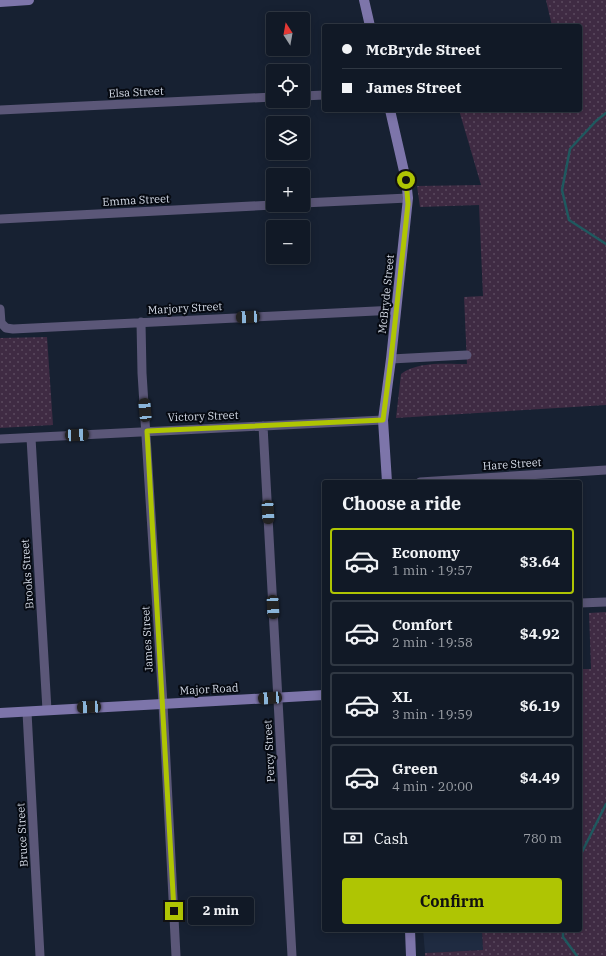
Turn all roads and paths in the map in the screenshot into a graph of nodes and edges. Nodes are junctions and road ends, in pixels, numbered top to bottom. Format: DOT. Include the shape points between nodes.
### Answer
graph roads {
  1 [pos="29,0"];
  2 [pos="364,0"];
  3 [pos="5,1"];
  4 [pos="370,24"];
  5 [pos="322,95"];
  6 [pos="310,96"];
  7 [pos="266,97"];
  8 [pos="0,110"];
  9 [pos="390,112"];
  10 [pos="408,198"];
  11 [pos="310,203"];
  12 [pos="266,205"];
  13 [pos="0,219"];
  14 [pos="0,308"];
  15 [pos="396,310"];
  16 [pos="141,322"];
  17 [pos="1,323"];
  18 [pos="467,355"];
  19 [pos="391,359"];
  20 [pos="383,420"];
  21 [pos="263,426"];
  22 [pos="147,431"];
  23 [pos="31,438"];
  24 [pos="0,439"];
  25 [pos="606,470"];
  26 [pos="387,480"];
  27 [pos="451,480"];
  28 [pos="606,602"];
  29 [pos="582,604"];
  30 [pos="322,695"];
  31 [pos="278,697"];
  32 [pos="163,704"];
  33 [pos="47,710"];
  34 [pos="27,712"];
  35 [pos="0,713"];
  36 [pos="410,932"];
  37 [pos="40,956"];
  38 [pos="176,956"];
  39 [pos="292,956"];
  40 [pos="411,956"];
  1 -- 3 [label="street"];
  2 -- 4 [label="street"];
  5 -- 6 [label="street"];
  7 -- 8 [label="street, Elsa Street"];
  9 -- 10 [label="street, McBryde Street"];
  10 -- 11 [label="street"];
  10 -- 15 [label="street, McBryde Street"];
  12 -- 13 [label="street, Emma Street"];
  14 -- 17 [label="street"];
  15 -- 16 [label="street, Marjory Street"];
  15 -- 19 [label="street, McBryde Street"];
  16 -- 17 [label="street, Marjory Street" via="14,329 6,328"];
  16 -- 22 [label="street, James Street"];
  18 -- 19 [label="street"];
  19 -- 20 [label="street, McBryde Street"];
  20 -- 21 [label="street, Victory Street"];
  20 -- 26 [label="street, McBryde Street"];
  21 -- 22 [label="street, Victory Street"];
  21 -- 31 [label="street, Percy Street"];
  22 -- 23 [label="street, Victory Street"];
  22 -- 32 [label="street, James Street"];
  23 -- 24 [label="street, Victory Street"];
  23 -- 33 [label="street, Brooks Street"];
  25 -- 27 [label="street, Hare Street"];
  28 -- 29 [label="street"];
  30 -- 31 [label="street, Major Road"];
  31 -- 32 [label="street, Major Road"];
  31 -- 39 [label="street, Percy Street"];
  32 -- 33 [label="street, Major Road"];
  32 -- 38 [label="street, James Street"];
  33 -- 34 [label="street, Major Road"];
  34 -- 35 [label="street, Major Road"];
  34 -- 37 [label="street, Bruce Street"];
  36 -- 40 [label="street"];
}
